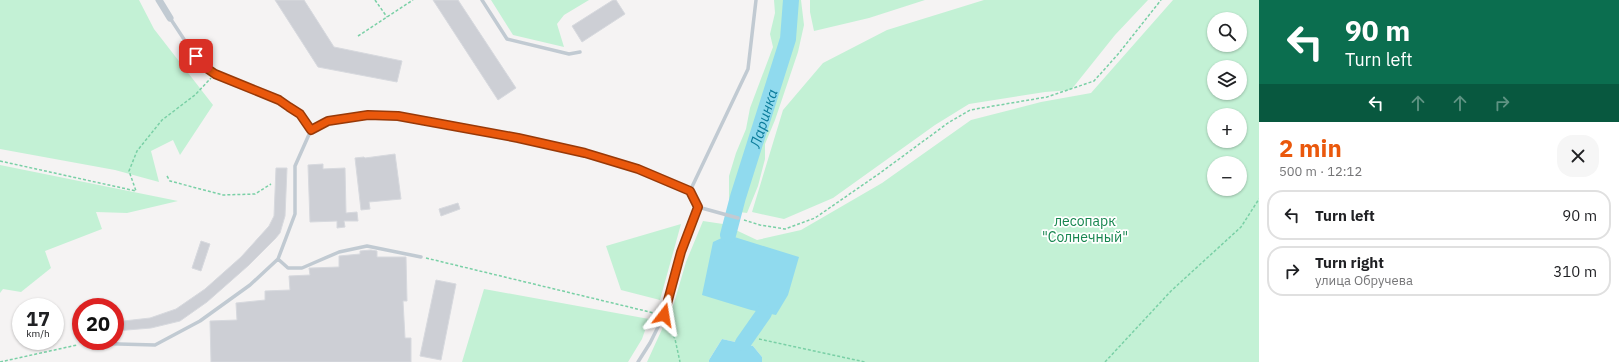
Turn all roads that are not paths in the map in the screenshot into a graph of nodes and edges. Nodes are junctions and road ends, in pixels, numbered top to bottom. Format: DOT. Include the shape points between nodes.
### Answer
graph roads {
  1 [pos="159,0"];
  2 [pos="482,0"];
  3 [pos="756,0"];
  4 [pos="170,18"];
  5 [pos="580,52"];
  6 [pos="311,130"];
  7 [pos="690,191"];
  8 [pos="698,207"];
  9 [pos="738,218"];
  10 [pos="421,257"];
  11 [pos="278,259"];
  12 [pos="124,344"];
  13 [pos="638,362"];
  1 -- 4 [label="street"];
  2 -- 5 [label="lane" via="507,39 570,54"];
  3 -- 7 [label="lane" via="748,69"];
  4 -- 6 [label="lane" via="205,67 215,74 279,100 300,114"];
  6 -- 7 [label="lane" via="328,121 368,115 398,116 585,153 638,169"];
  6 -- 11 [label="lane" via="295,166 295,214"];
  7 -- 8 [label="lane"];
  8 -- 9 [label="lane"];
  8 -- 13 [label="lane" via="681,252 664,315"];
  10 -- 11 [label="lane" via="367,246 339,252 302,268 288,268"];
  11 -- 12 [label="lane" via="250,285 193,325 154,345"];
}
